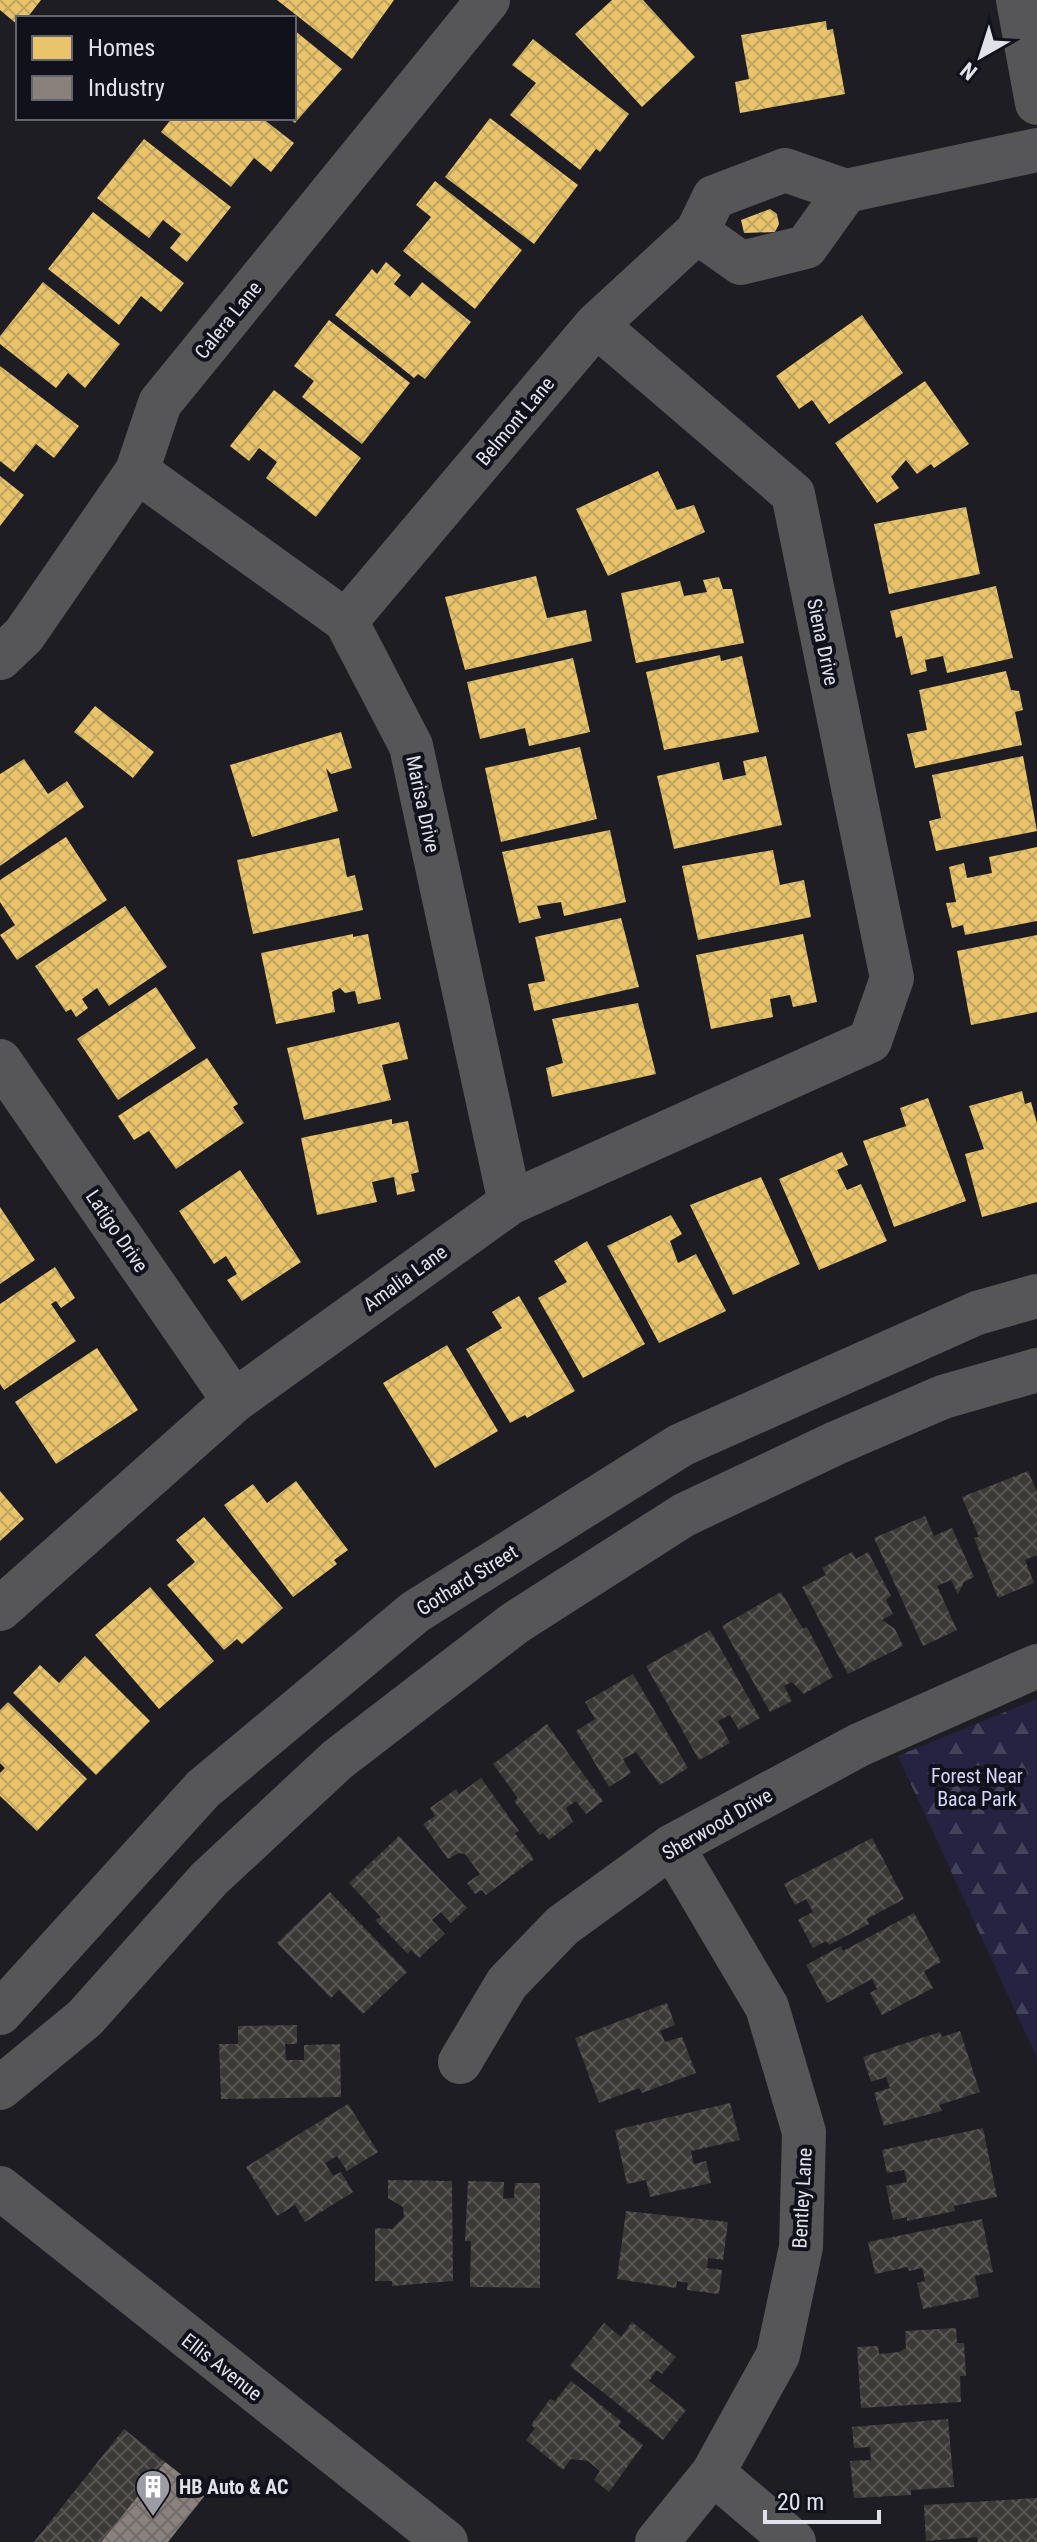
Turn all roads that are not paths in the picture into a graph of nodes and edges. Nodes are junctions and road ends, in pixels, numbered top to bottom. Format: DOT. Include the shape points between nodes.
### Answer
graph roads {
  1 [pos="488,0"];
  2 [pos="1018,0"];
  3 [pos="1037,103"];
  4 [pos="1037,150"];
  5 [pos="846,191"];
  6 [pos="697,232"];
  7 [pos="596,325"];
  8 [pos="137,471"];
  9 [pos="346,621"];
  10 [pos="0,658"];
  11 [pos="870,1041"];
  12 [pos="0,1061"];
  13 [pos="510,1203"];
  14 [pos="1037,1296"];
  15 [pos="1037,1370"];
  16 [pos="234,1401"];
  17 [pos="0,1609"];
  18 [pos="1037,1666"];
  19 [pos="672,1846"];
  20 [pos="0,2013"];
  21 [pos="460,2062"];
  22 [pos="0,2088"];
  23 [pos="0,2188"];
  24 [pos="713,2473"];
  25 [pos="446,2542"];
  26 [pos="657,2542"];
  27 [pos="794,2542"];
  1 -- 8 [label="street, Calera Lane" via="160,403"];
  2 -- 3 [label="street"];
  4 -- 5 [label="street"];
  5 -- 6 [label="street, Belmont Lane" via="785,170 714,197"];
  5 -- 6 [label="street" via="806,247 741,263"];
  6 -- 7 [label="street, Belmont Lane"];
  7 -- 9 [label="street, Belmont Lane"];
  7 -- 11 [label="street, Siena Drive" via="793,494 892,978"];
  8 -- 9 [label="street, Marisa Drive"];
  8 -- 10 [label="street, Calera Lane" via="24,635"];
  9 -- 13 [label="street, Marisa Drive" via="411,746"];
  11 -- 13 [label="street, Amalia Lane"];
  12 -- 16 [label="street, Latigo Drive"];
  13 -- 16 [label="street, Amalia Lane"];
  14 -- 20 [label="street, Gothard Street" via="977,1313 681,1445 415,1612 203,1789"];
  15 -- 22 [label="street" via="943,1397 684,1515 515,1623 337,1760 209,1879 85,2018"];
  16 -- 17 [label="street, Amalia Lane"];
  18 -- 19 [label="street, Sherwood Drive" via="859,1745"];
  19 -- 21 [label="street, Sherwood Drive" via="562,1926 507,1983"];
  19 -- 24 [label="street, Bentley Lane" via="767,2007 804,2132 801,2247 778,2355"];
  23 -- 25 [label="street, Ellis Avenue"];
  24 -- 26 [label="street, Bentley Lane"];
  24 -- 27 [label="street"];
}
